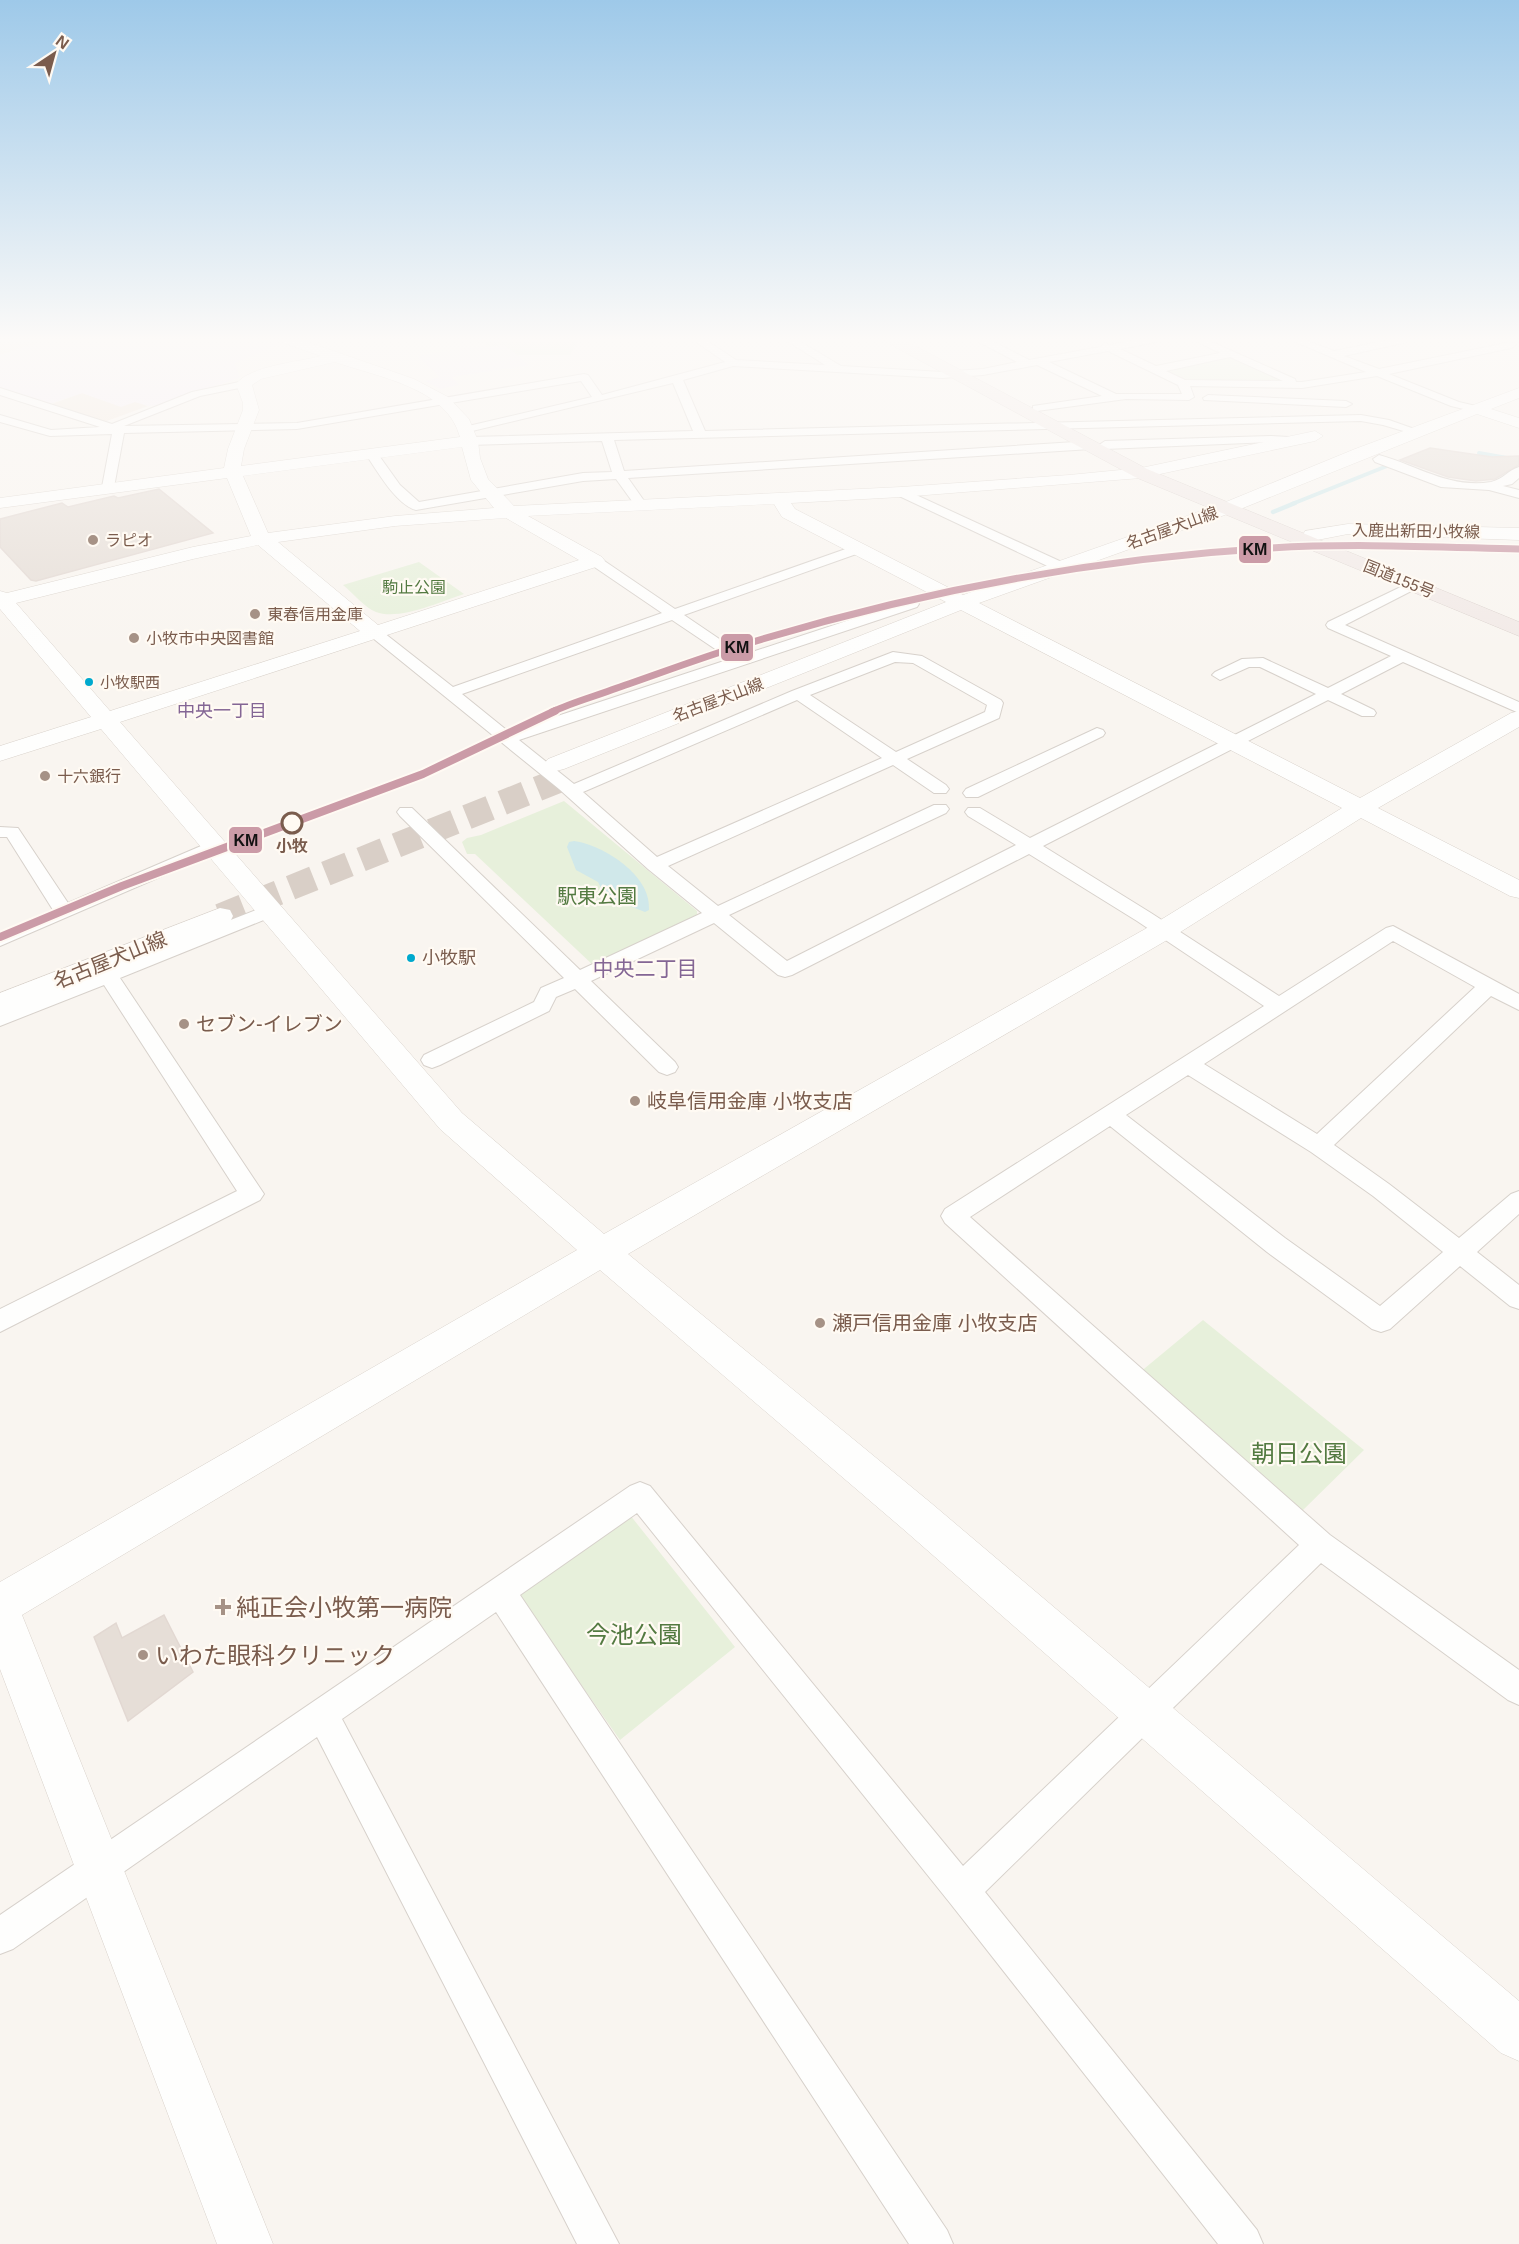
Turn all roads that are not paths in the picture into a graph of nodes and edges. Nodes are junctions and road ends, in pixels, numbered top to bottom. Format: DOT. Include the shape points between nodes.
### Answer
graph roads {
  1 [pos="114,444"];
  2 [pos="239,444"];
  3 [pos="422,444"];
  4 [pos="471,444"];
  5 [pos="609,444"];
  6 [pos="1134,444"];
  7 [pos="1215,444"];
  8 [pos="1276,444"];
  9 [pos="1335,444"];
  10 [pos="1385,444"];
  11 [pos="1418,444"];
  12 [pos="1098,445"];
  13 [pos="371,453"];
  14 [pos="1360,453"];
  15 [pos="1228,454"];
  16 [pos="1379,459"];
  17 [pos="232,471"];
  18 [pos="1519,471"];
  19 [pos="1147,472"];
  20 [pos="619,474"];
  21 [pos="1489,486"];
  22 [pos="108,487"];
  23 [pos="901,492"];
  24 [pos="489,493"];
  25 [pos="1519,494"];
  26 [pos="779,498"];
  27 [pos="0,503"];
  28 [pos="641,505"];
  29 [pos="1241,510"];
  30 [pos="423,512"];
  31 [pos="510,512"];
  32 [pos="1519,534"];
  33 [pos="1312,535"];
  34 [pos="262,539"];
  35 [pos="857,549"];
  36 [pos="595,561"];
  37 [pos="1061,567"];
  38 [pos="1414,586"];
  39 [pos="1,599"];
  40 [pos="961,603"];
  41 [pos="912,604"];
  42 [pos="674,614"];
  43 [pos="983,615"];
  44 [pos="1519,624"];
  45 [pos="1519,630"];
  46 [pos="374,632"];
  47 [pos="789,646"];
  48 [pos="848,649"];
  49 [pos="913,650"];
  50 [pos="1404,656"];
  51 [pos="877,659"];
  52 [pos="742,661"];
  53 [pos="1220,675"];
  54 [pos="451,693"];
  55 [pos="798,694"];
  56 [pos="1329,694"];
  57 [pos="1519,708"];
  58 [pos="1368,713"];
  59 [pos="1519,718"];
  60 [pos="104,720"];
  61 [pos="1098,733"];
  62 [pos="508,738"];
  63 [pos="1233,744"];
  64 [pos="0,754"];
  65 [pos="894,759"];
  66 [pos="567,777"];
  67 [pos="972,793"];
  68 [pos="940,799"];
  69 [pos="1360,808"];
  70 [pos="406,812"];
  71 [pos="974,812"];
  72 [pos="0,832"];
  73 [pos="214,847"];
  74 [pos="1029,847"];
  75 [pos="655,865"];
  76 [pos="1516,884"];
  77 [pos="269,911"];
  78 [pos="64,912"];
  79 [pos="717,913"];
  80 [pos="1164,930"];
  81 [pos="0,940"];
  82 [pos="108,976"];
  83 [pos="577,980"];
  84 [pos="0,982"];
  85 [pos="1489,986"];
  86 [pos="0,1004"];
  87 [pos="1519,1004"];
  88 [pos="1279,1006"];
  89 [pos="0,1019"];
  90 [pos="432,1060"];
  91 [pos="1189,1065"];
  92 [pos="667,1067"];
  93 [pos="1110,1114"];
  94 [pos="1319,1146"];
  95 [pos="1519,1200"];
  96 [pos="602,1252"];
  97 [pos="1458,1252"];
  98 [pos="1519,1299"];
  99 [pos="0,1321"];
  100 [pos="1320,1545"];
  101 [pos="500,1591"];
  102 [pos="0,1605"];
  103 [pos="0,1613"];
  104 [pos="1519,1689"];
  105 [pos="1145,1713"];
  106 [pos="322,1714"];
  107 [pos="99,1868"];
  108 [pos="962,1891"];
  109 [pos="0,1936"];
  110 [pos="1519,2035"];
  111 [pos="246,2244"];
  112 [pos="599,2244"];
  113 [pos="933,2244"];
  114 [pos="1243,2244"];
  1 -- 22 [label="street"];
  2 -- 17 [label="street"];
  3 -- 13 [label="street"];
  4 -- 24 [label="street" via="479,479"];
  5 -- 20 [label="street"];
  6 -- 12 [label="street"];
  7 -- 15 [label="street"];
  8 -- 15 [label="street"];
  9 -- 14 [label="street"];
  10 -- 14 [label="street, 名古屋犬山線"];
  11 -- 16 [label="street, 名古屋犬山線"];
  12 -- 19 [label="highway, 国道155号"];
  12 -- 20 [label="street"];
  13 -- 17 [label="street"];
  13 -- 30 [label="street" via="396,488"];
  14 -- 16 [label="street"];
  14 -- 29 [label="street, 名古屋犬山線"];
  15 -- 19 [label="street"];
  16 -- 21 [label="street" via="1445,484"];
  16 -- 29 [label="street, 名古屋犬山線"];
  17 -- 22 [label="street"];
  17 -- 34 [label="street"];
  18 -- 21 [label="street" via="1508,481"];
  19 -- 23 [label="street"];
  19 -- 29 [label="highway, 国道155号"];
  20 -- 24 [label="street"];
  20 -- 28 [label="street"];
  21 -- 25 [label="street"];
  22 -- 27 [label="street"];
  23 -- 26 [label="street"];
  23 -- 37 [label="street"];
  24 -- 30 [label="street"];
  24 -- 31 [label="street"];
  26 -- 28 [label="street"];
  26 -- 35 [label="street" via="788,513"];
  28 -- 31 [label="street"];
  29 -- 33 [label="highway, 国道155号"];
  29 -- 37 [label="street, 名古屋犬山線"];
  29 -- 38 [label="highway, 国道155号"];
  29 -- 43 [label="street, 名古屋犬山線"];
  30 -- 31 [label="street"];
  30 -- 34 [label="street"];
  31 -- 36 [label="street"];
  32 -- 33 [label="street, 入鹿出新田小牧線" via="1348,530"];
  33 -- 44 [label="highway, 国道155号"];
  34 -- 39 [label="street"];
  34 -- 46 [label="street"];
  35 -- 40 [label="street"];
  35 -- 42 [label="street"];
  36 -- 42 [label="street"];
  36 -- 46 [label="street"];
  37 -- 40 [label="street, 名古屋犬山線"];
  38 -- 45 [label="highway, 国道155号"];
  38 -- 50 [label="street" via="1333,625"];
  39 -- 60 [label="street"];
  40 -- 43 [label="street"];
  40 -- 48 [label="street, 名古屋犬山線"];
  41 -- 47 [label="street"];
  42 -- 52 [label="street"];
  42 -- 54 [label="street"];
  43 -- 49 [label="street, 名古屋犬山線"];
  43 -- 63 [label="street"];
  46 -- 54 [label="street"];
  46 -- 60 [label="street"];
  47 -- 48 [label="street"];
  47 -- 52 [label="street"];
  48 -- 66 [label="street, 名古屋犬山線"];
  49 -- 51 [label="street, 名古屋犬山線"];
  49 -- 65 [label="street" via="995,703 993,715"];
  50 -- 56 [label="street"];
  50 -- 57 [label="street"];
  51 -- 55 [label="street"];
  51 -- 66 [label="street, 名古屋犬山線"];
  52 -- 62 [label="street"];
  53 -- 56 [label="street" via="1247,662 1263,663"];
  54 -- 62 [label="street"];
  55 -- 65 [label="street"];
  55 -- 66 [label="street"];
  56 -- 58 [label="street"];
  56 -- 63 [label="street"];
  59 -- 69 [label="street"];
  60 -- 64 [label="street"];
  60 -- 73 [label="street"];
  61 -- 67 [label="street"];
  62 -- 66 [label="street"];
  63 -- 69 [label="street"];
  63 -- 74 [label="street"];
  65 -- 68 [label="street"];
  65 -- 75 [label="street"];
  66 -- 75 [label="street"];
  67 -- 68 [label="street" via="949,786"];
  67 -- 71 [label="street" via="980,798 982,808"];
  68 -- 71 [label="street" via="948,814 965,816"];
  68 -- 79 [label="street"];
  69 -- 76 [label="street"];
  69 -- 80 [label="street"];
  70 -- 83 [label="street"];
  71 -- 74 [label="street"];
  72 -- 78 [label="street" via="12,832"];
  73 -- 77 [label="street"];
  73 -- 78 [label="street"];
  74 -- 79 [label="street" via="785,970"];
  74 -- 80 [label="street"];
  75 -- 79 [label="street"];
  77 -- 82 [label="street"];
  77 -- 96 [label="street" via="451,1121"];
  78 -- 81 [label="street"];
  79 -- 83 [label="street"];
  80 -- 88 [label="street"];
  80 -- 96 [label="street"];
  82 -- 89 [label="street"];
  82 -- 99 [label="street" via="252,1194"];
  83 -- 90 [label="street" via="548,993 542,1006"];
  83 -- 92 [label="street"];
  84 -- 86 [label="street, 名古屋犬山線" via="214,908"];
  85 -- 87 [label="street"];
  85 -- 88 [label="street" via="1393,932"];
  85 -- 94 [label="street"];
  88 -- 91 [label="street"];
  91 -- 93 [label="street"];
  91 -- 94 [label="street"];
  93 -- 97 [label="street" via="1276,1245 1381,1321"];
  93 -- 100 [label="street" via="953,1216"];
  94 -- 97 [label="street"];
  95 -- 97 [label="street"];
  96 -- 102 [label="street"];
  96 -- 105 [label="street"];
  97 -- 98 [label="street"];
  100 -- 104 [label="street"];
  100 -- 105 [label="street"];
  101 -- 106 [label="street"];
  101 -- 108 [label="street" via="640,1495"];
  101 -- 113 [label="street"];
  103 -- 107 [label="street"];
  105 -- 108 [label="street"];
  105 -- 110 [label="street"];
  106 -- 107 [label="street"];
  106 -- 112 [label="street"];
  107 -- 109 [label="street"];
  107 -- 111 [label="street"];
  108 -- 114 [label="street"];
}
